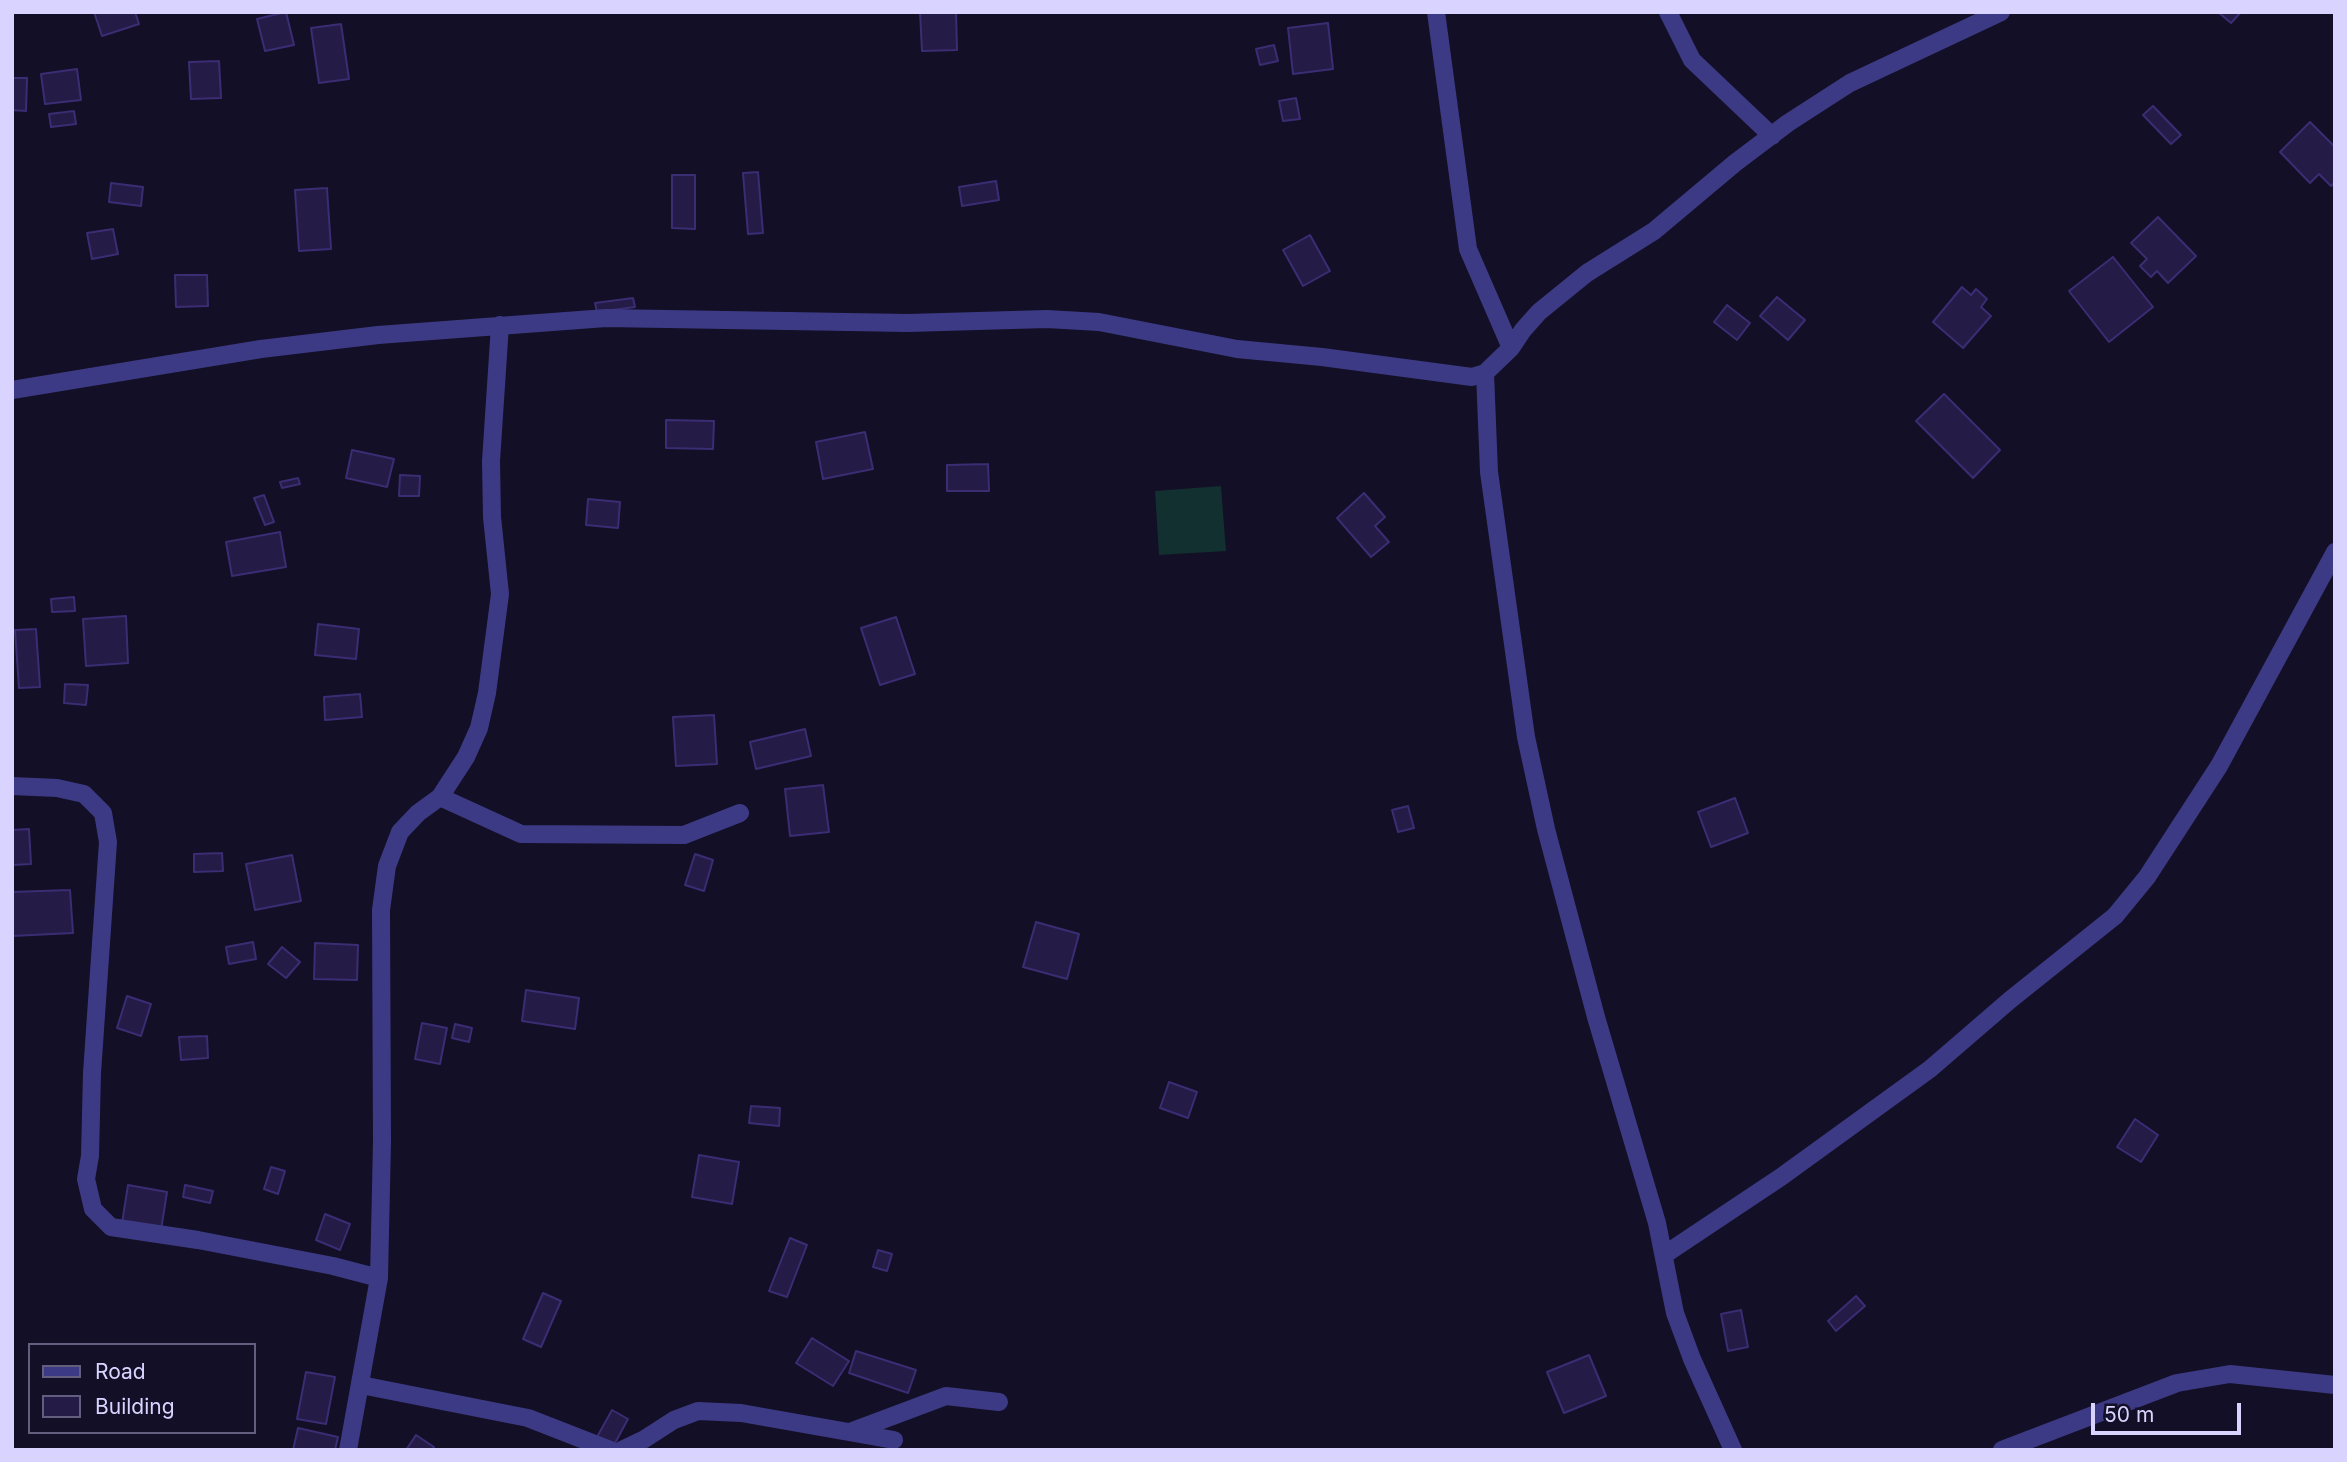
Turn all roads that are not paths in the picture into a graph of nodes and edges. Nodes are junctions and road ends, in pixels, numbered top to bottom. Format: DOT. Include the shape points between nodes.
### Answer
graph roads {
  1 [pos="1436,12"];
  2 [pos="1668,12"];
  3 [pos="2001,12"];
  4 [pos="1772,136"];
  5 [pos="500,325"];
  6 [pos="1511,348"];
  7 [pos="1485,373"];
  8 [pos="12,390"];
  9 [pos="2335,552"];
  10 [pos="12,786"];
  11 [pos="440,797"];
  12 [pos="740,813"];
  13 [pos="1664,1255"];
  14 [pos="379,1278"];
  15 [pos="360,1385"];
  16 [pos="2335,1385"];
  17 [pos="999,1402"];
  18 [pos="850,1432"];
  19 [pos="894,1440"];
  20 [pos="348,1450"];
  21 [pos="610,1450"];
  22 [pos="622,1450"];
  23 [pos="1733,1450"];
  24 [pos="2002,1450"];
  1 -- 6 [label="street" via="1468,249"];
  2 -- 4 [label="street" via="1692,60"];
  3 -- 4 [label="street" via="1850,83"];
  4 -- 6 [label="street" via="1654,231 1587,273 1539,313"];
  5 -- 7 [label="street" via="606,318 908,323 1047,319 1099,322 1237,349 1472,377"];
  5 -- 8 [label="street" via="261,349"];
  5 -- 11 [label="street" via="491,461 500,594 494,649 479,728"];
  6 -- 7 [label="street"];
  7 -- 13 [label="street" via="1489,472 1526,737 1565,903"];
  9 -- 13 [label="street" via="2220,766 2147,877 2115,916 1930,1069"];
  10 -- 14 [label="street" via="84,794 103,813 108,842 86,1179 93,1209 111,1227 212,1242"];
  11 -- 12 [label="street" via="521,834 684,835"];
  11 -- 14 [label="street" via="400,832 385,877 381,910"];
  13 -- 23 [label="street" via="1675,1313"];
  14 -- 15 [label="street"];
  15 -- 20 [label="street"];
  15 -- 21 [label="street" via="528,1418"];
  16 -- 24 [label="street" via="2230,1374 2177,1383"];
  17 -- 18 [label="street" via="946,1396"];
  18 -- 19 [label="street"];
  18 -- 22 [label="street" via="741,1413 698,1411"];
}
